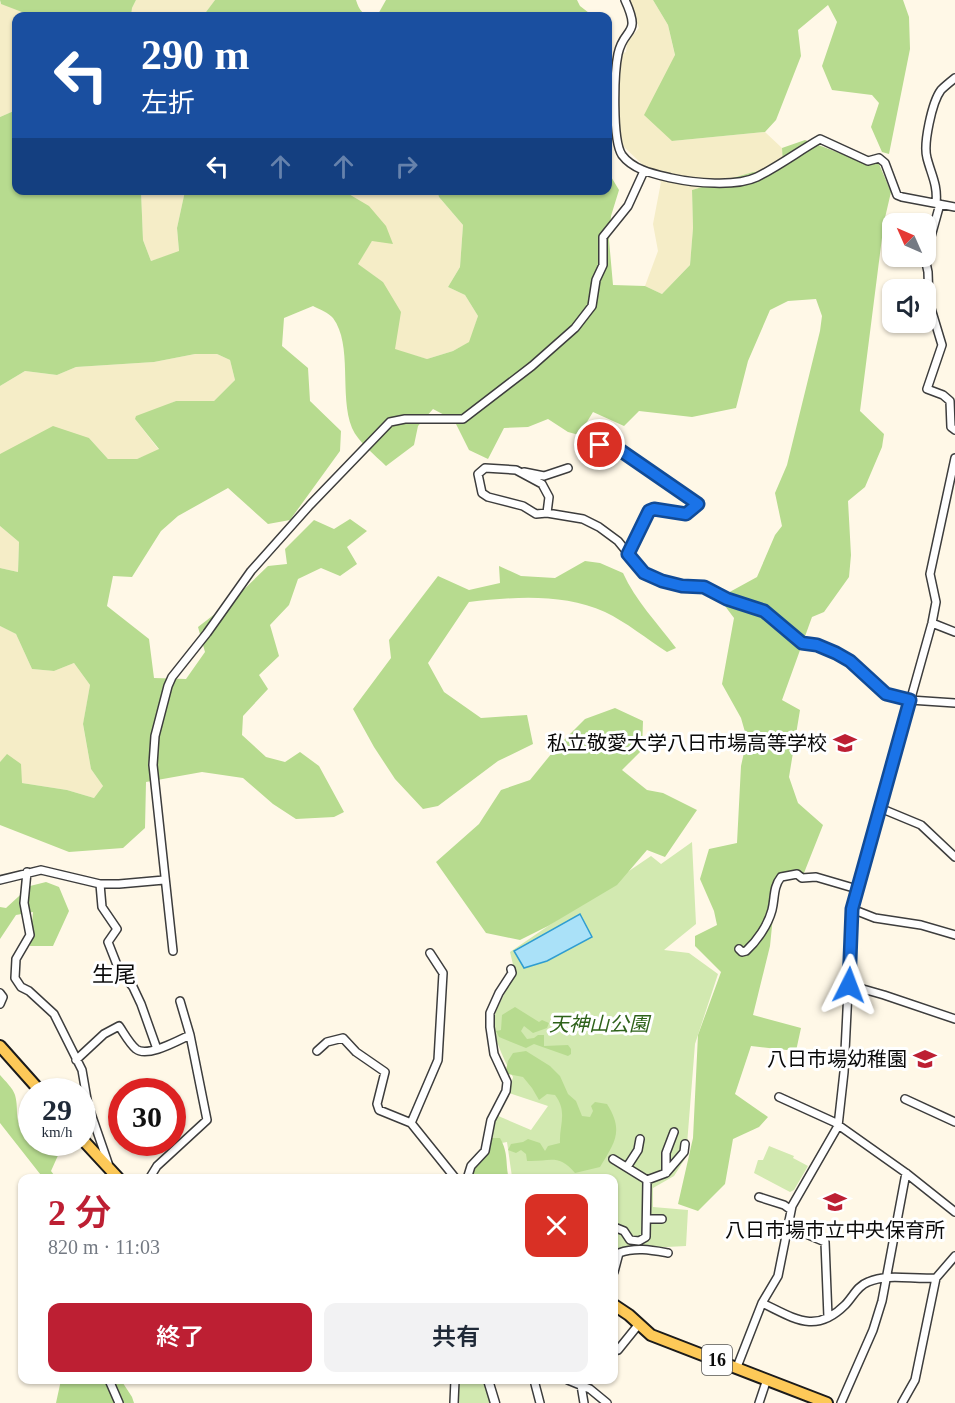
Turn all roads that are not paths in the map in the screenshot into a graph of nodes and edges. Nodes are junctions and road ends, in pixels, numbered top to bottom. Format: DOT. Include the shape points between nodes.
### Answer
graph roads {
  1 [pos="625,0"];
  2 [pos="955,78"];
  3 [pos="644,171"];
  4 [pos="938,203"];
  5 [pos="955,207"];
  6 [pos="955,430"];
  7 [pos="600,445"];
  8 [pos="955,458"];
  9 [pos="568,468"];
  10 [pos="516,470"];
  11 [pos="547,513"];
  12 [pos="628,554"];
  13 [pos="932,623"];
  14 [pos="955,632"];
  15 [pos="910,700"];
  16 [pos="955,703"];
  17 [pos="880,808"];
  18 [pos="955,857"];
  19 [pos="27,872"];
  20 [pos="164,879"];
  21 [pos="0,880"];
  22 [pos="100,884"];
  23 [pos="857,888"];
  24 [pos="852,909"];
  25 [pos="955,935"];
  26 [pos="739,949"];
  27 [pos="173,951"];
  28 [pos="430,953"];
  29 [pos="511,969"];
  30 [pos="849,985"];
  31 [pos="0,993"];
  32 [pos="180,1001"];
  33 [pos="0,1004"];
  34 [pos="955,1018"];
  35 [pos="190,1035"];
  36 [pos="0,1046"];
  37 [pos="157,1049"];
  38 [pos="317,1051"];
  39 [pos="76,1060"];
  40 [pos="29,1078"];
  41 [pos="779,1097"];
  42 [pos="905,1099"];
  43 [pos="955,1122"];
  44 [pos="411,1123"];
  45 [pos="838,1126"];
  46 [pos="674,1132"];
  47 [pos="640,1140"];
  48 [pos="685,1144"];
  49 [pos="96,1154"];
  50 [pos="613,1159"];
  51 [pos="627,1167"];
  52 [pos="111,1170"];
  53 [pos="666,1173"];
  54 [pos="906,1173"];
  55 [pos="115,1174"];
  56 [pos="152,1174"];
  57 [pos="452,1174"];
  58 [pos="469,1174"];
  59 [pos="647,1180"];
  60 [pos="759,1197"];
  61 [pos="791,1210"];
  62 [pos="955,1212"];
  63 [pos="647,1219"];
  64 [pos="662,1219"];
  65 [pos="787,1226"];
  66 [pos="618,1229"];
  67 [pos="646,1237"];
  68 [pos="648,1249"];
  69 [pos="668,1253"];
  70 [pos="955,1256"];
  71 [pos="618,1257"];
  72 [pos="886,1276"];
  73 [pos="936,1278"];
  74 [pos="762,1303"];
  75 [pos="618,1308"];
  76 [pos="828,1317"];
  77 [pos="639,1324"];
  78 [pos="618,1350"];
  79 [pos="737,1367"];
  80 [pos="767,1379"];
  81 [pos="112,1384"];
  82 [pos="455,1384"];
  83 [pos="489,1384"];
  84 [pos="535,1384"];
  85 [pos="581,1385"];
  86 [pos="119,1403"];
  87 [pos="454,1403"];
  88 [pos="495,1403"];
  89 [pos="540,1403"];
  90 [pos="584,1403"];
  91 [pos="607,1403"];
  92 [pos="759,1403"];
  93 [pos="827,1403"];
  94 [pos="841,1403"];
  95 [pos="902,1403"];
  1 -- 3 [label="street" via="633,25 618,52 616,126 622,154"];
  2 -- 4 [label="street" via="938,96 928,131 927,157"];
  3 -- 4 [label="street" via="675,179 737,183 757,177 820,139 868,161 879,158 885,163 897,195"];
  3 -- 20 [label="street" via="628,206 603,237 603,265 592,306 575,328 463,419 390,422 251,571 172,677 155,736 153,765"];
  4 -- 5 [label="street"];
  4 -- 6 [label="street" via="925,258 929,302 942,345 927,389 950,400 951,427"];
  7 -- 12 [label="street" via="614,446 698,504 686,514 649,511"];
  8 -- 13 [label="street" via="930,574 936,603"];
  9 -- 10 [label="street" via="544,476"];
  10 -- 11 [label="street" via="542,484 549,497"];
  10 -- 11 [label="street" via="485,468 478,474 482,493 536,514"];
  11 -- 12 [label="street" via="583,519 599,527"];
  12 -- 15 [label="street" via="644,573 662,581 704,587 764,611 802,643 836,653 886,694"];
  13 -- 14 [label="street"];
  13 -- 15 [label="street"];
  15 -- 16 [label="street"];
  15 -- 17 [label="street"];
  17 -- 18 [label="street" via="921,825"];
  17 -- 23 [label="street"];
  19 -- 21 [label="street"];
  19 -- 22 [label="street" via="41,870"];
  19 -- 39 [label="street" via="24,903 30,931 16,958 15,978 54,1014"];
  20 -- 22 [label="street"];
  20 -- 27 [label="street"];
  22 -- 37 [label="street" via="102,907 117,929 108,942 119,970 141,1004"];
  23 -- 24 [label="street"];
  23 -- 26 [label="street" via="797,874 781,877 774,890 772,910 758,938 746,951"];
  24 -- 25 [label="street" via="875,918"];
  24 -- 30 [label="street"];
  28 -- 44 [label="street" via="444,974 438,1060"];
  29 -- 58 [label="street" via="490,1013 494,1054 507,1082 506,1091 491,1120 485,1151"];
  30 -- 34 [label="street"];
  30 -- 45 [label="street"];
  31 -- 33 [label="street"];
  32 -- 35 [label="street"];
  35 -- 37 [label="street"];
  35 -- 56 [label="street" via="207,1120"];
  36 -- 40 [label="main road"];
  37 -- 39 [label="street" via="139,1051 119,1026 104,1034"];
  38 -- 44 [label="street" via="327,1041 343,1038 385,1072 379,1110"];
  39 -- 52 [label="street"];
  41 -- 45 [label="street"];
  42 -- 43 [label="street"];
  44 -- 57 [label="street"];
  45 -- 54 [label="street"];
  45 -- 61 [label="street"];
  46 -- 53 [label="street" via="666,1153"];
  47 -- 51 [label="street"];
  48 -- 53 [label="street" via="684,1152"];
  49 -- 52 [label="main road"];
  50 -- 51 [label="street"];
  51 -- 59 [label="street"];
  52 -- 55 [label="main road"];
  53 -- 59 [label="street"];
  54 -- 62 [label="street"];
  54 -- 72 [label="street"];
  59 -- 63 [label="street"];
  60 -- 61 [label="street"];
  61 -- 65 [label="street"];
  63 -- 64 [label="street"];
  63 -- 67 [label="street"];
  65 -- 74 [label="street" via="778,1276"];
  65 -- 76 [label="street" via="825,1242"];
  66 -- 67 [label="street" via="630,1240"];
  67 -- 68 [label="street"];
  68 -- 69 [label="street"];
  68 -- 71 [label="street" via="628,1250"];
  70 -- 73 [label="street"];
  72 -- 73 [label="street"];
  72 -- 76 [label="street" via="861,1285 845,1305"];
  72 -- 94 [label="street" via="873,1330"];
  73 -- 95 [label="street" via="915,1380"];
  74 -- 76 [label="street" via="812,1323"];
  74 -- 79 [label="street"];
  75 -- 77 [label="main road, 16"];
  77 -- 78 [label="street"];
  77 -- 79 [label="main road, 16" via="651,1335"];
  79 -- 80 [label="main road, 16"];
  80 -- 92 [label="street"];
  80 -- 93 [label="main road, 16"];
  81 -- 86 [label="street"];
  82 -- 87 [label="street"];
  83 -- 88 [label="street"];
  84 -- 89 [label="street"];
  85 -- 90 [label="street"];
  85 -- 91 [label="street"];
}
